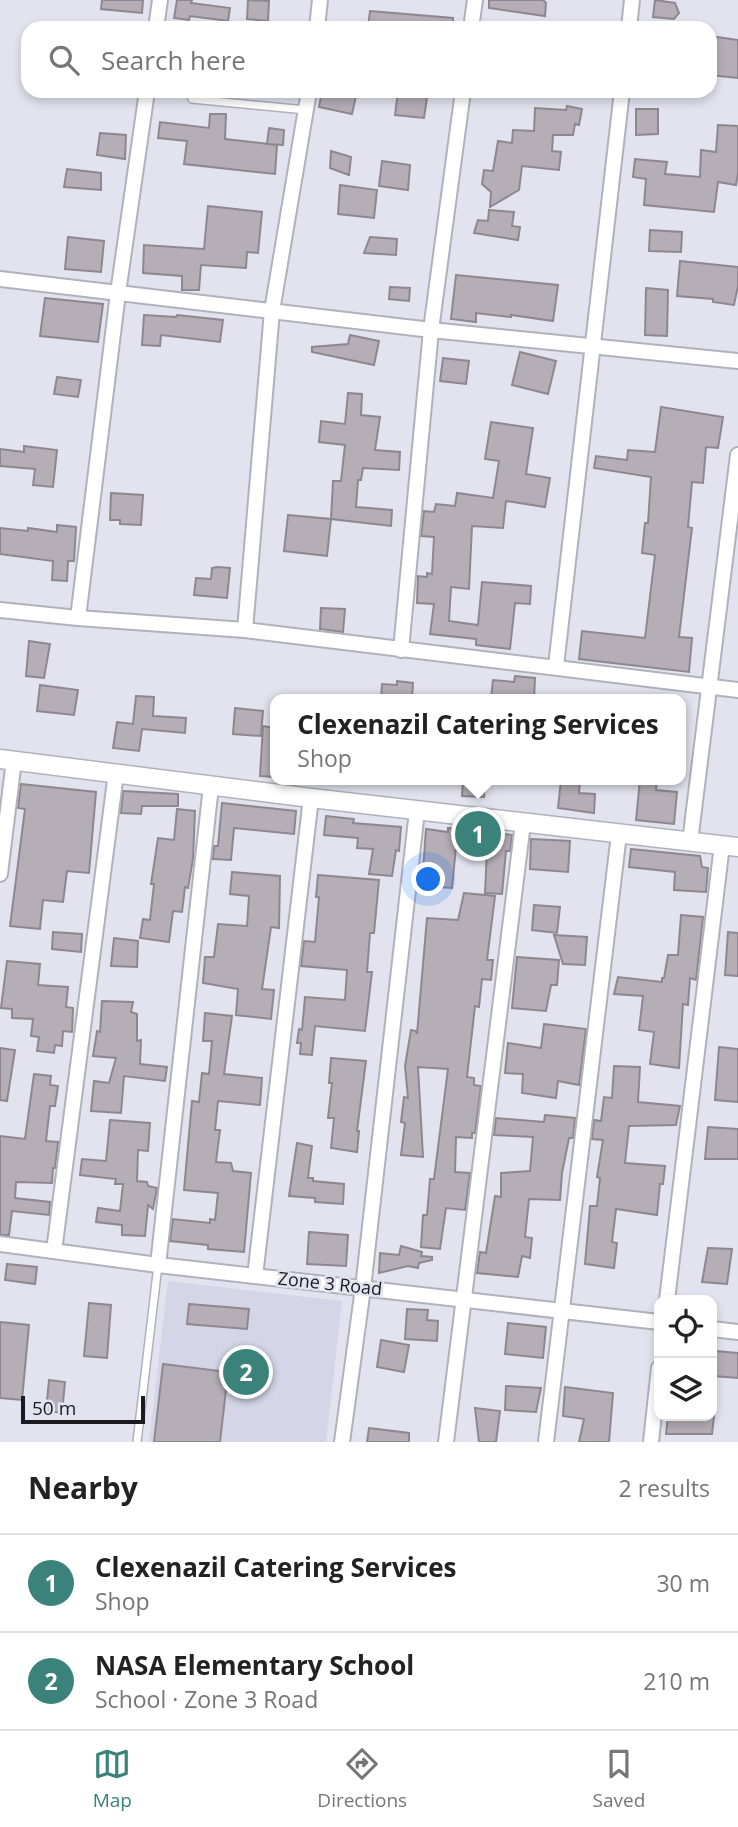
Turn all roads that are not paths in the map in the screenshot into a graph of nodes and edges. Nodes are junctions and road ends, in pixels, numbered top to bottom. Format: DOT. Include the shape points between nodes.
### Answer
graph roads {
  1 [pos="160,0"];
  2 [pos="320,0"];
  3 [pos="475,0"];
  4 [pos="632,0"];
  5 [pos="157,21"];
  6 [pos="318,21"];
  7 [pos="472,21"];
  8 [pos="630,21"];
  9 [pos="146,98"];
  10 [pos="308,98"];
  11 [pos="462,98"];
  12 [pos="621,98"];
  13 [pos="192,99"];
  14 [pos="307,110"];
  15 [pos="0,279"];
  16 [pos="118,293"];
  17 [pos="272,311"];
  18 [pos="431,330"];
  19 [pos="592,346"];
  20 [pos="738,361"];
  21 [pos="738,455"];
  22 [pos="0,610"];
  23 [pos="78,618"];
  24 [pos="245,630"];
  25 [pos="401,650"];
  26 [pos="556,666"];
  27 [pos="708,686"];
  28 [pos="738,690"];
  29 [pos="7,759"];
  30 [pos="116,773"];
  31 [pos="211,786"];
  32 [pos="310,798"];
  33 [pos="417,811"];
  34 [pos="523,823"];
  35 [pos="619,834"];
  36 [pos="690,842"];
  37 [pos="730,846"];
  38 [pos="0,874"];
  39 [pos="0,1244"];
  40 [pos="54,1251"];
  41 [pos="158,1265"];
  42 [pos="255,1276"];
  43 [pos="362,1288"];
  44 [pos="668,1295"];
  45 [pos="464,1299"];
  46 [pos="562,1311"];
  47 [pos="654,1321"];
  48 [pos="717,1330"];
  49 [pos="738,1332"];
  50 [pos="654,1414"];
  51 [pos="137,1442"];
  52 [pos="342,1442"];
  53 [pos="446,1442"];
  54 [pos="546,1442"];
  55 [pos="651,1442"];
  1 -- 5 [label="street"];
  2 -- 6 [label="street"];
  3 -- 7 [label="street"];
  4 -- 8 [label="street"];
  9 -- 16 [label="street"];
  10 -- 14 [label="street"];
  11 -- 18 [label="street"];
  12 -- 19 [label="street"];
  13 -- 14 [label="lane"];
  14 -- 17 [label="street"];
  15 -- 16 [label="street"];
  16 -- 17 [label="street"];
  16 -- 23 [label="street"];
  17 -- 18 [label="street"];
  17 -- 24 [label="street"];
  18 -- 19 [label="street"];
  18 -- 25 [label="street"];
  19 -- 20 [label="street"];
  19 -- 26 [label="street"];
  21 -- 27 [label="street"];
  22 -- 23 [label="street"];
  23 -- 24 [label="street"];
  24 -- 25 [label="street"];
  25 -- 26 [label="street"];
  26 -- 27 [label="street"];
  27 -- 28 [label="street"];
  27 -- 36 [label="street"];
  29 -- 30 [label="street"];
  29 -- 38 [label="street"];
  30 -- 31 [label="street"];
  30 -- 40 [label="street"];
  31 -- 32 [label="street"];
  31 -- 41 [label="street"];
  32 -- 33 [label="street"];
  32 -- 42 [label="street"];
  33 -- 34 [label="street"];
  33 -- 43 [label="street"];
  34 -- 35 [label="street"];
  34 -- 45 [label="street"];
  35 -- 36 [label="street"];
  35 -- 46 [label="street"];
  36 -- 37 [label="street"];
  37 -- 44 [label="street"];
  39 -- 40 [label="street, Zone 3 Road"];
  40 -- 41 [label="street, Zone 3 Road"];
  41 -- 42 [label="street, Zone 3 Road"];
  41 -- 51 [label="lane"];
  42 -- 43 [label="street, Zone 3 Road"];
  43 -- 45 [label="street, Zone 3 Road"];
  43 -- 52 [label="street"];
  45 -- 46 [label="street, Zone 3 Road"];
  45 -- 53 [label="street"];
  46 -- 47 [label="street, Zone 3 Road"];
  46 -- 54 [label="street"];
  48 -- 49 [label="street"];
  50 -- 55 [label="street"];
}
